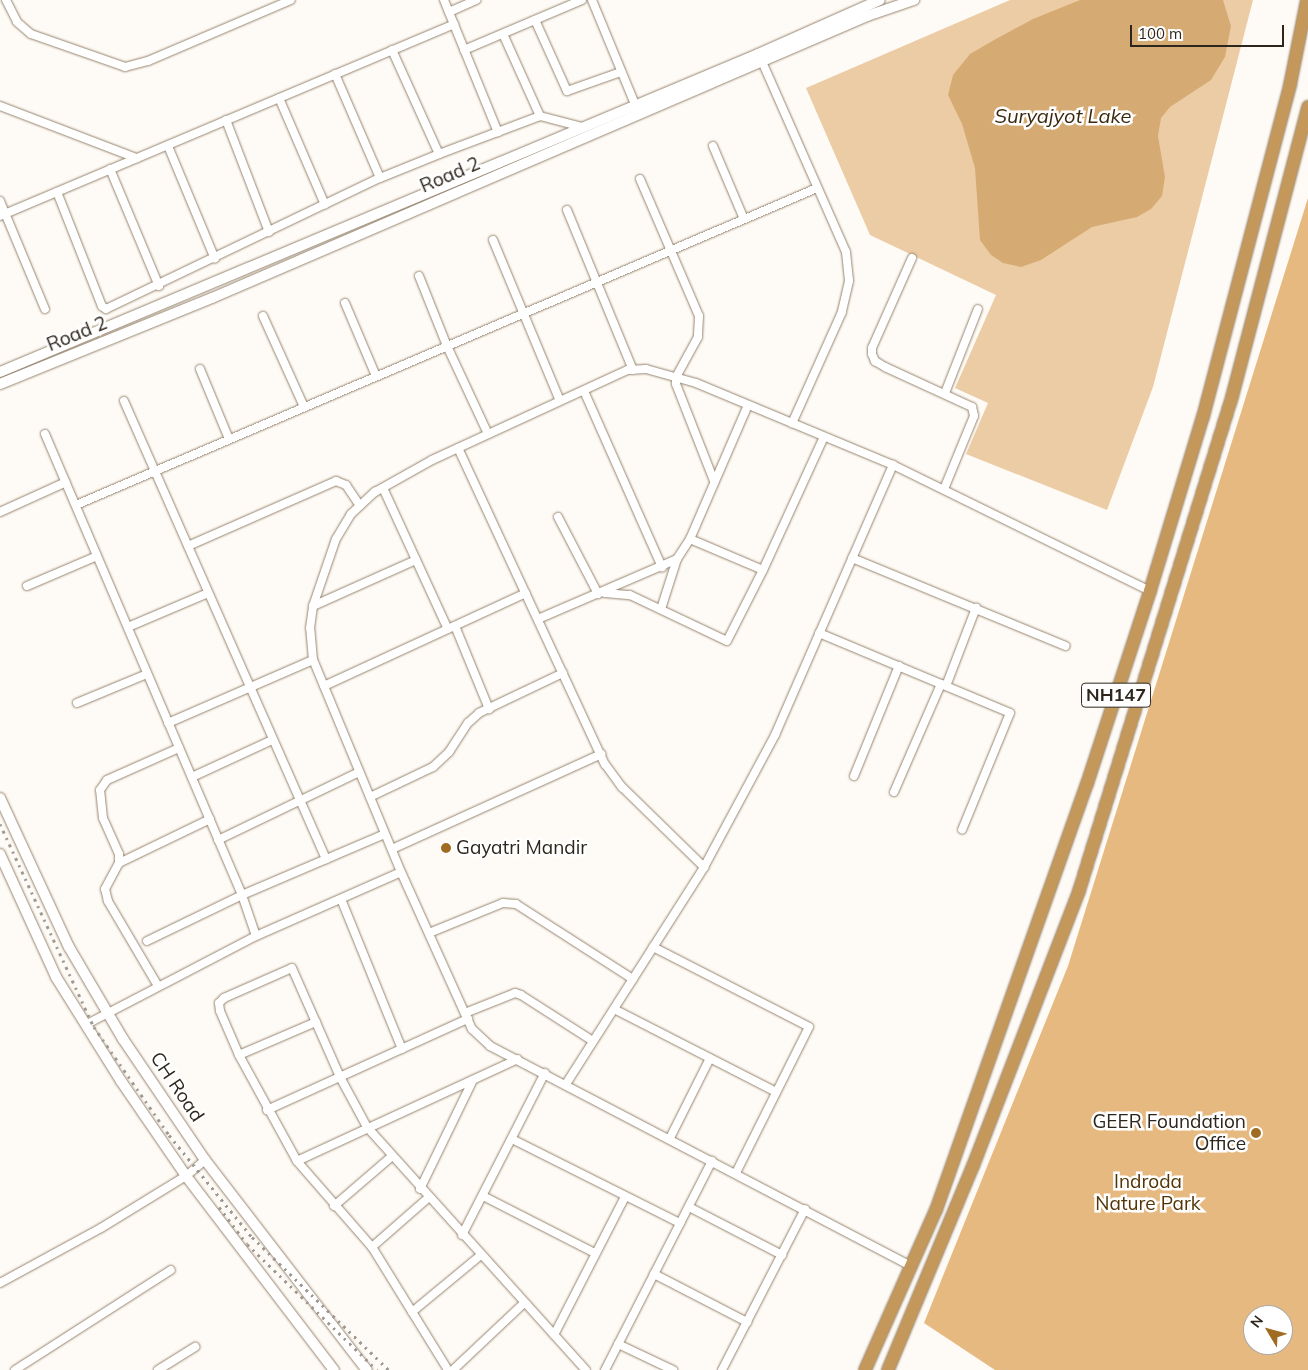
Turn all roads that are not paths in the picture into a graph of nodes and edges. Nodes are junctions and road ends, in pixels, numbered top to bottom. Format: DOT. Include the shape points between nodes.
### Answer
graph roads {
  1 [pos="6,0"];
  2 [pos="291,0"];
  3 [pos="444,0"];
  4 [pos="476,0"];
  5 [pos="582,0"];
  6 [pos="592,0"];
  7 [pos="880,0"];
  8 [pos="914,0"];
  9 [pos="1307,0"];
  10 [pos="275,3"];
  11 [pos="449,12"];
  12 [pos="535,20"];
  13 [pos="454,24"];
  14 [pos="502,34"];
  15 [pos="392,50"];
  16 [pos="464,50"];
  17 [pos="760,59"];
  18 [pos="621,72"];
  19 [pos="335,74"];
  20 [pos="279,98"];
  21 [pos="0,106"];
  22 [pos="1308,107"];
  23 [pos="637,109"];
  24 [pos="540,116"];
  25 [pos="226,120"];
  26 [pos="582,127"];
  27 [pos="498,132"];
  28 [pos="168,146"];
  29 [pos="713,146"];
  30 [pos="439,154"];
  31 [pos="136,158"];
  32 [pos="110,169"];
  33 [pos="380,178"];
  34 [pos="640,180"];
  35 [pos="818,188"];
  36 [pos="57,192"];
  37 [pos="0,201"];
  38 [pos="325,205"];
  39 [pos="567,210"];
  40 [pos="3,215"];
  41 [pos="744,219"];
  42 [pos="269,232"];
  43 [pos="493,240"];
  44 [pos="670,251"];
  45 [pos="912,258"];
  46 [pos="214,259"];
  47 [pos="419,276"];
  48 [pos="596,282"];
  49 [pos="159,286"];
  50 [pos="345,303"];
  51 [pos="978,309"];
  52 [pos="45,310"];
  53 [pos="522,314"];
  54 [pos="263,316"];
  55 [pos="447,346"];
  56 [pos="200,369"];
  57 [pos="634,370"];
  58 [pos="0,372"];
  59 [pos="376,376"];
  60 [pos="676,377"];
  61 [pos="0,384"];
  62 [pos="584,391"];
  63 [pos="945,394"];
  64 [pos="124,401"];
  65 [pos="560,401"];
  66 [pos="748,405"];
  67 [pos="304,407"];
  68 [pos="792,423"];
  69 [pos="45,434"];
  70 [pos="488,434"];
  71 [pos="824,437"];
  72 [pos="229,439"];
  73 [pos="458,448"];
  74 [pos="893,465"];
  75 [pos="155,470"];
  76 [pos="714,481"];
  77 [pos="66,482"];
  78 [pos="383,488"];
  79 [pos="944,489"];
  80 [pos="76,505"];
  81 [pos="360,506"];
  82 [pos="0,512"];
  83 [pos="558,517"];
  84 [pos="690,538"];
  85 [pos="188,546"];
  86 [pos="97,556"];
  87 [pos="852,558"];
  88 [pos="677,559"];
  89 [pos="416,560"];
  90 [pos="662,567"];
  91 [pos="763,570"];
  92 [pos="27,586"];
  93 [pos="1150,591"];
  94 [pos="208,593"];
  95 [pos="526,593"];
  96 [pos="599,593"];
  97 [pos="313,606"];
  98 [pos="976,608"];
  99 [pos="661,610"];
  100 [pos="538,619"];
  101 [pos="452,627"];
  102 [pos="128,628"];
  103 [pos="820,633"];
  104 [pos="1066,646"];
  105 [pos="313,660"];
  106 [pos="899,666"];
  107 [pos="563,673"];
  108 [pos="148,674"];
  109 [pos="943,685"];
  110 [pos="324,686"];
  111 [pos="250,689"];
  112 [pos="78,703"];
  113 [pos="489,709"];
  114 [pos="168,723"];
  115 [pos="272,740"];
  116 [pos="179,748"];
  117 [pos="601,754"];
  118 [pos="359,772"];
  119 [pos="854,776"];
  120 [pos="192,777"];
  121 [pos="894,792"];
  122 [pos="370,797"];
  123 [pos="0,798"];
  124 [pos="299,801"];
  125 [pos="210,819"];
  126 [pos="962,830"];
  127 [pos="385,834"];
  128 [pos="218,840"];
  129 [pos="392,849"];
  130 [pos="0,854"];
  131 [pos="326,859"];
  132 [pos="119,863"];
  133 [pos="704,867"];
  134 [pos="401,872"];
  135 [pos="242,895"];
  136 [pos="341,898"];
  137 [pos="429,933"];
  138 [pos="256,936"];
  139 [pos="147,941"];
  140 [pos="653,947"];
  141 [pos="633,979"];
  142 [pos="158,986"];
  143 [pos="614,1009"];
  144 [pos="109,1011"];
  145 [pos="467,1016"];
  146 [pos="316,1022"];
  147 [pos="87,1024"];
  148 [pos="593,1041"];
  149 [pos="402,1049"];
  150 [pos="239,1055"];
  151 [pos="710,1058"];
  152 [pos="518,1059"];
  153 [pos="545,1073"];
  154 [pos="340,1077"];
  155 [pos="473,1080"];
  156 [pos="566,1084"];
  157 [pos="776,1092"];
  158 [pos="268,1110"];
  159 [pos="367,1127"];
  160 [pos="670,1138"];
  161 [pos="512,1139"];
  162 [pos="391,1157"];
  163 [pos="205,1160"];
  164 [pos="297,1160"];
  165 [pos="712,1161"];
  166 [pos="736,1173"];
  167 [pos="186,1176"];
  168 [pos="420,1189"];
  169 [pos="482,1196"];
  170 [pos="625,1196"];
  171 [pos="428,1198"];
  172 [pos="334,1206"];
  173 [pos="688,1207"];
  174 [pos="805,1209"];
  175 [pos="680,1223"];
  176 [pos="462,1235"];
  177 [pos="372,1247"];
  178 [pos="595,1253"];
  179 [pos="481,1255"];
  180 [pos="782,1255"];
  181 [pos="911,1266"];
  182 [pos="171,1270"];
  183 [pos="654,1274"];
  184 [pos="0,1283"];
  185 [pos="523,1304"];
  186 [pos="412,1312"];
  187 [pos="747,1322"];
  188 [pos="554,1335"];
  189 [pos="618,1344"];
  190 [pos="194,1347"];
  191 [pos="583,1367"];
  192 [pos="15,1370"];
  193 [pos="158,1370"];
  194 [pos="334,1370"];
  195 [pos="367,1370"];
  196 [pos="448,1370"];
  197 [pos="453,1370"];
  198 [pos="573,1370"];
  199 [pos="605,1370"];
  200 [pos="673,1370"];
  201 [pos="722,1370"];
  202 [pos="864,1370"];
  203 [pos="888,1370"];
  1 -- 10 [label="street" via="17,22 31,34 125,67 142,63"];
  2 -- 10 [label="street"];
  3 -- 11 [label="street"];
  4 -- 11 [label="street"];
  5 -- 12 [label="street"];
  6 -- 18 [label="street"];
  7 -- 17 [label="street, Road 2"];
  8 -- 17 [label="street, Road 2"];
  9 -- 93 [label="highway, NH147" via="1290,85 1203,418"];
  11 -- 13 [label="street"];
  12 -- 14 [label="street"];
  12 -- 18 [label="street" via="567,91"];
  13 -- 15 [label="street"];
  13 -- 16 [label="street"];
  14 -- 16 [label="street"];
  14 -- 24 [label="street"];
  15 -- 19 [label="street"];
  15 -- 30 [label="street"];
  16 -- 27 [label="street"];
  17 -- 23 [label="street, Road 2"];
  17 -- 35 [label="street"];
  18 -- 23 [label="street"];
  19 -- 20 [label="street"];
  19 -- 33 [label="street"];
  20 -- 25 [label="street"];
  20 -- 38 [label="street"];
  21 -- 31 [label="street"];
  22 -- 203 [label="highway, NH147" via="1232,397 1079,891 973,1166"];
  23 -- 26 [label="street, Road 2"];
  23 -- 61 [label="street, Road 2" via="212,298"];
  24 -- 26 [label="street"];
  24 -- 27 [label="street"];
  25 -- 28 [label="street"];
  25 -- 42 [label="street"];
  26 -- 58 [label="street, Road 2"];
  27 -- 30 [label="street"];
  28 -- 31 [label="street"];
  28 -- 46 [label="street"];
  29 -- 41 [label="street"];
  30 -- 33 [label="street"];
  31 -- 32 [label="street"];
  32 -- 36 [label="street"];
  32 -- 49 [label="street"];
  33 -- 38 [label="street"];
  34 -- 44 [label="street"];
  35 -- 41 [label="street"];
  35 -- 68 [label="street" via="846,252 848,281 842,312"];
  36 -- 40 [label="street"];
  36 -- 49 [label="street" via="102,306 114,308"];
  37 -- 40 [label="street"];
  38 -- 42 [label="street"];
  39 -- 48 [label="street"];
  40 -- 52 [label="street"];
  41 -- 44 [label="street"];
  42 -- 46 [label="street"];
  43 -- 53 [label="street"];
  44 -- 48 [label="street"];
  44 -- 60 [label="street" via="699,316 700,326 698,337"];
  45 -- 63 [label="street" via="872,354 875,361 885,367"];
  46 -- 49 [label="street"];
  47 -- 55 [label="street"];
  48 -- 53 [label="street"];
  48 -- 57 [label="street"];
  50 -- 59 [label="street"];
  51 -- 63 [label="street"];
  53 -- 55 [label="street"];
  53 -- 65 [label="street"];
  54 -- 67 [label="street"];
  55 -- 59 [label="street"];
  55 -- 70 [label="street"];
  56 -- 72 [label="street"];
  57 -- 60 [label="street" via="646,369"];
  57 -- 62 [label="street"];
  59 -- 67 [label="street"];
  60 -- 66 [label="street"];
  60 -- 76 [label="street"];
  62 -- 65 [label="street"];
  62 -- 90 [label="street"];
  63 -- 79 [label="street" via="972,407 974,416"];
  64 -- 75 [label="street"];
  65 -- 70 [label="street"];
  66 -- 68 [label="street"];
  66 -- 76 [label="street"];
  67 -- 72 [label="street"];
  68 -- 71 [label="street"];
  69 -- 77 [label="street"];
  70 -- 73 [label="street"];
  71 -- 74 [label="street"];
  71 -- 91 [label="street"];
  72 -- 75 [label="street"];
  73 -- 78 [label="street"];
  73 -- 95 [label="street"];
  74 -- 79 [label="street"];
  74 -- 87 [label="street"];
  75 -- 80 [label="street"];
  75 -- 85 [label="street"];
  76 -- 84 [label="street"];
  77 -- 80 [label="street"];
  77 -- 82 [label="street"];
  78 -- 81 [label="street"];
  78 -- 89 [label="street"];
  79 -- 93 [label="street"];
  80 -- 86 [label="street"];
  81 -- 85 [label="street" via="346,485 336,481"];
  81 -- 97 [label="street" via="351,514 336,540"];
  83 -- 96 [label="street"];
  84 -- 88 [label="street"];
  84 -- 91 [label="street"];
  85 -- 94 [label="street"];
  86 -- 92 [label="street"];
  86 -- 102 [label="street"];
  87 -- 98 [label="street"];
  87 -- 103 [label="street"];
  88 -- 90 [label="street"];
  88 -- 99 [label="street"];
  89 -- 97 [label="street"];
  89 -- 101 [label="street"];
  90 -- 96 [label="street"];
  91 -- 99 [label="street" via="728,641"];
  93 -- 181 [label="highway, NH147" via="1081,802 936,1210"];
  94 -- 102 [label="street"];
  94 -- 111 [label="street"];
  95 -- 100 [label="street"];
  95 -- 101 [label="street"];
  96 -- 99 [label="street" via="630,595"];
  96 -- 100 [label="street"];
  97 -- 105 [label="street" via="310,628"];
  98 -- 104 [label="street"];
  98 -- 109 [label="street"];
  100 -- 107 [label="street"];
  101 -- 110 [label="street"];
  101 -- 113 [label="street"];
  102 -- 108 [label="street"];
  103 -- 106 [label="street"];
  103 -- 133 [label="street" via="775,735"];
  105 -- 110 [label="street"];
  105 -- 111 [label="street"];
  106 -- 109 [label="street"];
  106 -- 119 [label="street"];
  107 -- 113 [label="street"];
  107 -- 117 [label="street"];
  108 -- 112 [label="street"];
  108 -- 114 [label="street"];
  109 -- 121 [label="street"];
  109 -- 126 [label="street" via="1010,713"];
  110 -- 118 [label="street"];
  111 -- 114 [label="street"];
  111 -- 115 [label="street"];
  113 -- 122 [label="street" via="468,723 449,752 433,767"];
  114 -- 116 [label="street"];
  115 -- 120 [label="street"];
  115 -- 124 [label="street"];
  116 -- 120 [label="street"];
  116 -- 132 [label="street" via="107,780 100,790 102,818"];
  117 -- 129 [label="street"];
  117 -- 133 [label="street" via="622,788"];
  118 -- 122 [label="street"];
  118 -- 124 [label="street"];
  120 -- 125 [label="street"];
  122 -- 127 [label="street"];
  123 -- 144 [label="street, CH Road" via="65,938"];
  124 -- 128 [label="street"];
  124 -- 131 [label="street"];
  125 -- 128 [label="street"];
  125 -- 132 [label="street"];
  127 -- 129 [label="street"];
  127 -- 131 [label="street"];
  128 -- 135 [label="street"];
  129 -- 134 [label="street"];
  130 -- 147 [label="street" via="56,977"];
  131 -- 135 [label="street"];
  132 -- 142 [label="street" via="107,880 108,901"];
  133 -- 140 [label="street"];
  134 -- 136 [label="street"];
  134 -- 137 [label="street"];
  135 -- 138 [label="street"];
  135 -- 139 [label="street"];
  136 -- 138 [label="street"];
  136 -- 149 [label="street"];
  137 -- 141 [label="street" via="503,903 516,904"];
  137 -- 145 [label="street"];
  138 -- 142 [label="street"];
  140 -- 141 [label="street"];
  140 -- 157 [label="street" via="809,1028"];
  141 -- 143 [label="street"];
  142 -- 144 [label="street"];
  143 -- 148 [label="street"];
  143 -- 151 [label="street"];
  144 -- 147 [label="street"];
  144 -- 163 [label="street, CH Road" via="123,1038"];
  145 -- 148 [label="street" via="515,993 521,994"];
  145 -- 149 [label="street"];
  145 -- 152 [label="street" via="472,1028 490,1046"];
  146 -- 150 [label="street"];
  146 -- 150 [label="street" via="292,968 218,1002"];
  146 -- 154 [label="street"];
  147 -- 167 [label="street"];
  148 -- 156 [label="street"];
  149 -- 154 [label="street"];
  150 -- 158 [label="street"];
  151 -- 157 [label="street"];
  151 -- 160 [label="street"];
  152 -- 153 [label="street"];
  152 -- 155 [label="street"];
  153 -- 156 [label="street"];
  153 -- 161 [label="street"];
  154 -- 158 [label="street"];
  154 -- 159 [label="street"];
  155 -- 159 [label="street"];
  155 -- 168 [label="street"];
  156 -- 160 [label="street"];
  157 -- 166 [label="street"];
  158 -- 164 [label="street"];
  159 -- 162 [label="street"];
  159 -- 164 [label="street"];
  160 -- 165 [label="street"];
  161 -- 169 [label="street"];
  161 -- 170 [label="street"];
  162 -- 168 [label="street"];
  162 -- 172 [label="street"];
  163 -- 167 [label="street"];
  163 -- 195 [label="street, CH Road"];
  164 -- 172 [label="street"];
  165 -- 166 [label="street"];
  165 -- 173 [label="street"];
  166 -- 174 [label="street"];
  167 -- 184 [label="street" via="101,1228"];
  167 -- 194 [label="street"];
  168 -- 171 [label="street"];
  169 -- 176 [label="street"];
  169 -- 178 [label="street"];
  170 -- 175 [label="street"];
  170 -- 178 [label="street"];
  171 -- 176 [label="street"];
  171 -- 177 [label="street"];
  172 -- 177 [label="street"];
  173 -- 175 [label="street"];
  173 -- 180 [label="street"];
  174 -- 180 [label="street"];
  174 -- 181 [label="street"];
  175 -- 183 [label="street"];
  176 -- 179 [label="street"];
  177 -- 186 [label="street"];
  178 -- 188 [label="street"];
  179 -- 185 [label="street"];
  179 -- 186 [label="street"];
  180 -- 187 [label="street"];
  181 -- 202 [label="highway, NH147"];
  182 -- 192 [label="street"];
  183 -- 187 [label="street"];
  183 -- 189 [label="street"];
  185 -- 188 [label="street"];
  185 -- 197 [label="street"];
  186 -- 196 [label="street"];
  187 -- 201 [label="street"];
  188 -- 191 [label="street"];
  189 -- 199 [label="street"];
  189 -- 200 [label="street"];
  190 -- 193 [label="street"];
  191 -- 198 [label="street"];
}
